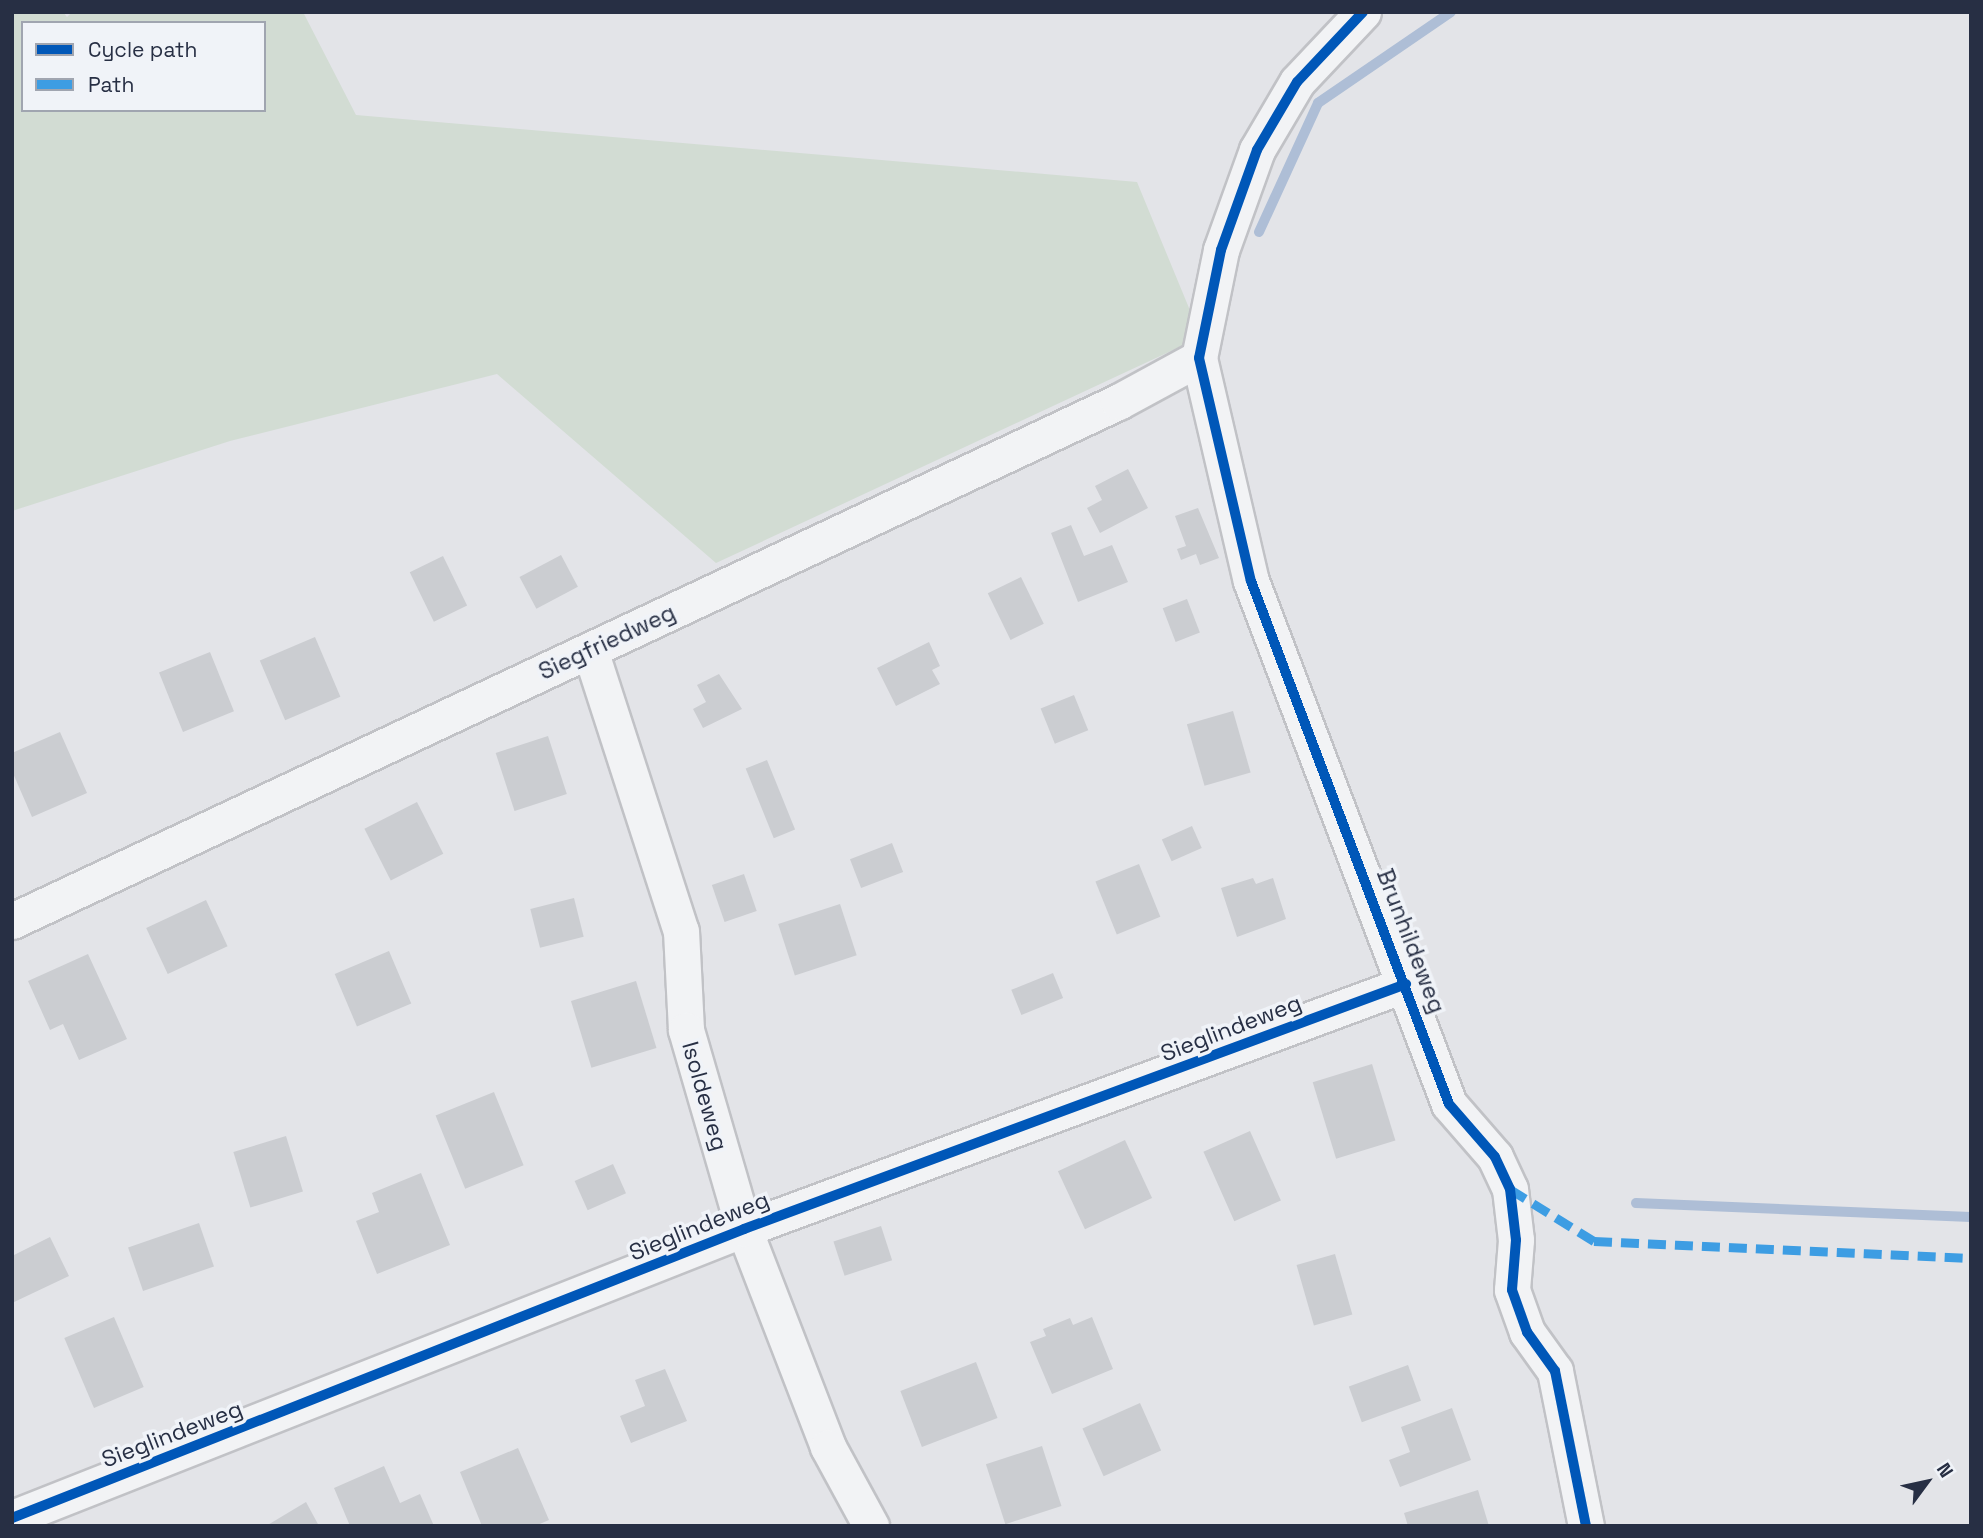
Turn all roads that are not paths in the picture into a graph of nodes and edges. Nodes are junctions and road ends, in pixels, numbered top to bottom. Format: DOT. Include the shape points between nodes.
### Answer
graph roads {
  1 [pos="1363,12"];
  2 [pos="1199,358"];
  3 [pos="590,650"];
  4 [pos="12,921"];
  5 [pos="1406,984"];
  6 [pos="744,1229"];
  7 [pos="12,1518"];
  8 [pos="871,1526"];
  9 [pos="1586,1526"];
  1 -- 2 [label="street" via="1297,82 1257,150 1221,250"];
  2 -- 3 [label="street, Siegfriedweg" via="1118,402"];
  2 -- 5 [label="street, Brunhildeweg" via="1251,581"];
  3 -- 4 [label="street, Siegfriedweg"];
  3 -- 6 [label="street, Isoldeweg" via="681,931 686,1030"];
  5 -- 6 [label="street, Sieglindeweg"];
  5 -- 9 [label="street, Brunhildeweg" via="1449,1104 1495,1157 1510,1189 1516,1240 1512,1290 1527,1332 1555,1371"];
  6 -- 7 [label="street, Sieglindeweg"];
  6 -- 8 [label="street, Isoldeweg" via="828,1447"];
}
